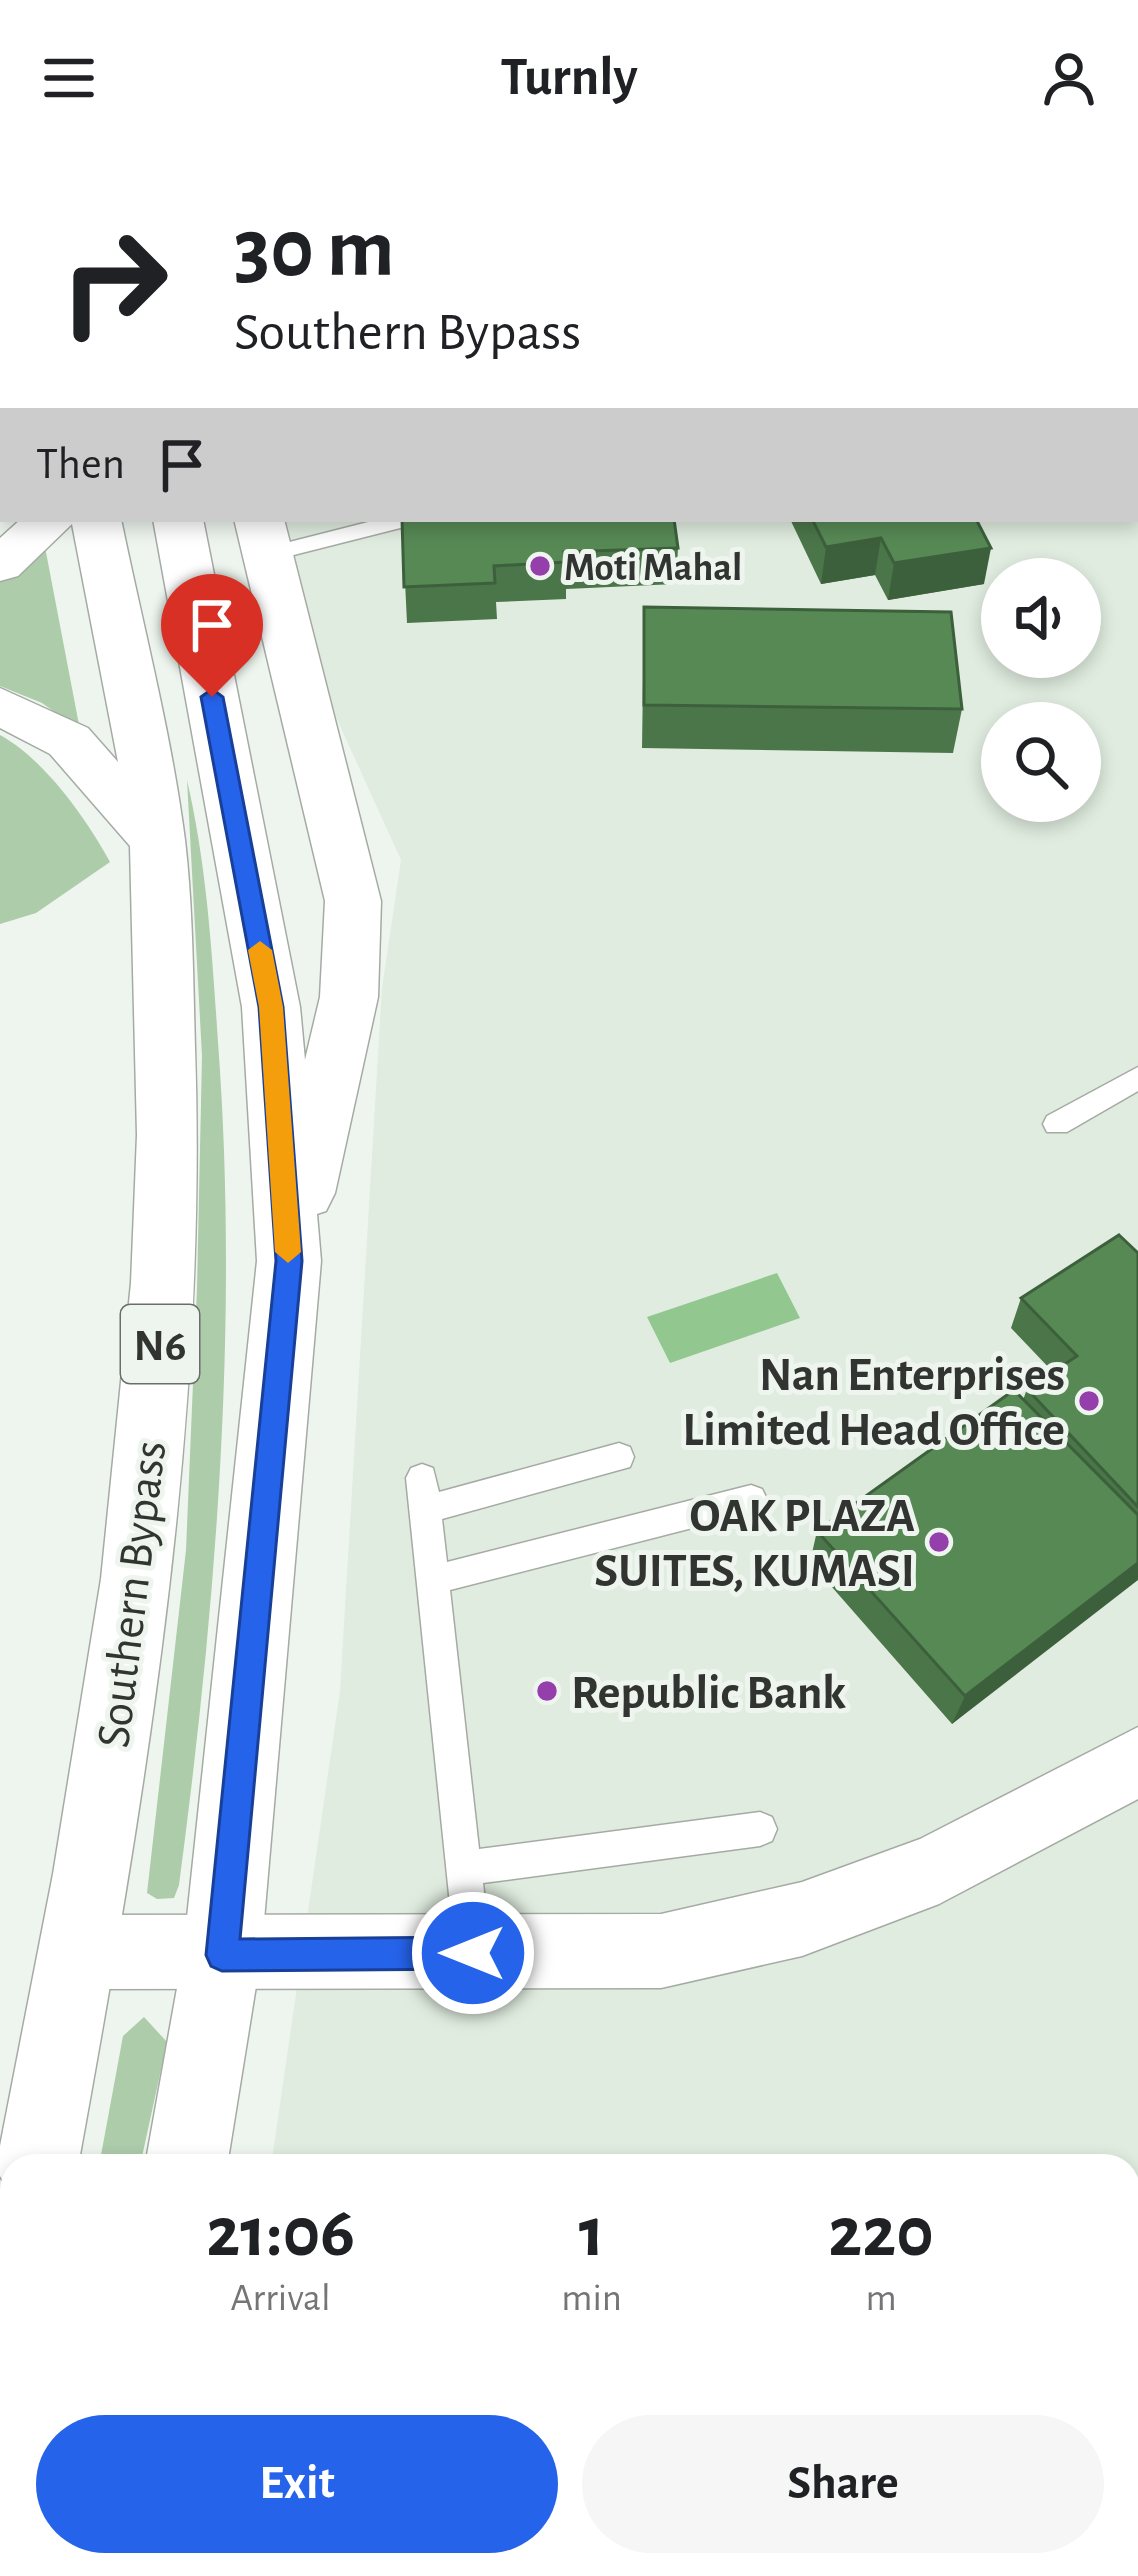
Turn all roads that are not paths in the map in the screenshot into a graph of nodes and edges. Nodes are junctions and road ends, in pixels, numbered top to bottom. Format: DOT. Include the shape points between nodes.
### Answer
graph roads {
  1 [pos="49,522"];
  2 [pos="97,522"];
  3 [pos="179,522"];
  4 [pos="384,522"];
  5 [pos="263,537"];
  6 [pos="0,565"];
  7 [pos="0,706"];
  8 [pos="157,840"];
  9 [pos="1138,1078"];
  10 [pos="1057,1124"];
  11 [pos="289,1261"];
  12 [pos="619,1457"];
  13 [pos="751,1498"];
  14 [pos="433,1580"];
  15 [pos="1138,1761"];
  16 [pos="760,1829"];
  17 [pos="465,1868"];
  18 [pos="78,1952"];
  19 [pos="473,1953"];
  20 [pos="222,1955"];
  21 [pos="39,2154"];
  22 [pos="188,2154"];
  1 -- 6 [label="main road"];
  2 -- 8 [label="main road, Southern Bypass / N6"];
  3 -- 11 [label="main road" via="271,1007"];
  4 -- 5 [label="lane"];
  5 -- 11 [label="main road" via="353,901 349,997"];
  7 -- 8 [label="main road" via="69,741"];
  8 -- 18 [label="main road, Southern Bypass / N6" via="171,1119 160,1349 131,1622"];
  9 -- 10 [label="lane"];
  11 -- 20 [label="main road"];
  12 -- 14 [label="lane" via="423,1494"];
  13 -- 14 [label="lane"];
  14 -- 17 [label="lane"];
  15 -- 19 [label="street" via="939,1868 802,1919 662,1951"];
  16 -- 17 [label="lane"];
  17 -- 19 [label="lane"];
  18 -- 20 [label="street"];
  18 -- 21 [label="main road, Southern Bypass / N6"];
  19 -- 20 [label="street"];
  20 -- 22 [label="main road"];
}
